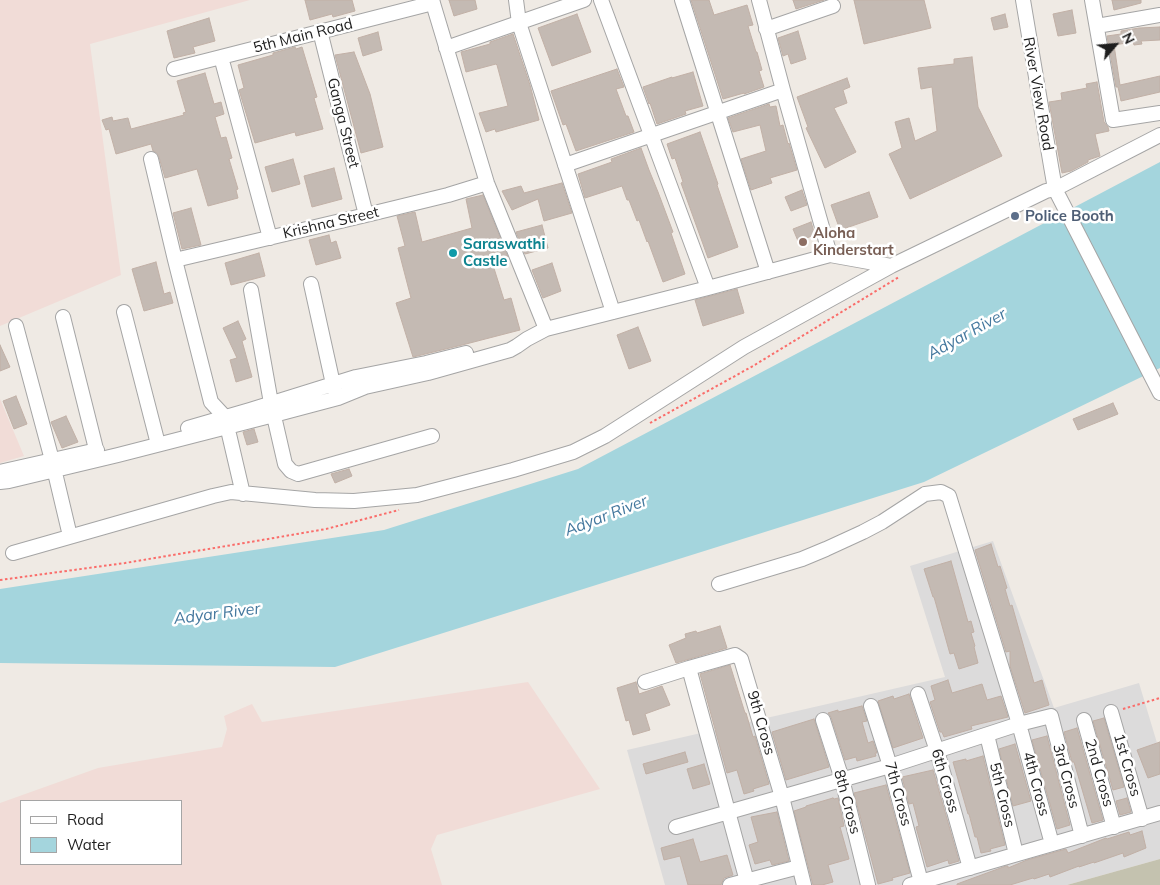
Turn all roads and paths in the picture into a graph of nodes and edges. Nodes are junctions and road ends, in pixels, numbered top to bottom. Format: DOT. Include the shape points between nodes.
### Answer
graph roads {
  1 [pos="516,0"];
  2 [pos="584,0"];
  3 [pos="601,0"];
  4 [pos="682,0"];
  5 [pos="759,0"];
  6 [pos="1023,0"];
  7 [pos="1092,0"];
  8 [pos="432,1"];
  9 [pos="833,6"];
  10 [pos="1160,15"];
  11 [pos="519,23"];
  12 [pos="1097,26"];
  13 [pos="766,29"];
  14 [pos="320,31"];
  15 [pos="446,48"];
  16 [pos="221,57"];
  17 [pos="174,69"];
  18 [pos="783,90"];
  19 [pos="718,112"];
  20 [pos="1160,113"];
  21 [pos="651,134"];
  22 [pos="1160,135"];
  23 [pos="151,159"];
  24 [pos="565,165"];
  25 [pos="487,183"];
  26 [pos="1056,189"];
  27 [pos="366,215"];
  28 [pos="270,238"];
  29 [pos="830,255"];
  30 [pos="175,260"];
  31 [pos="891,266"];
  32 [pos="768,272"];
  33 [pos="903,274"];
  34 [pos="312,284"];
  35 [pos="708,288"];
  36 [pos="251,290"];
  37 [pos="124,312"];
  38 [pos="613,312"];
  39 [pos="63,317"];
  40 [pos="16,326"];
  41 [pos="546,329"];
  42 [pos="336,391"];
  43 [pos="1160,393"];
  44 [pos="272,409"];
  45 [pos="227,422"];
  46 [pos="648,424"];
  47 [pos="432,436"];
  48 [pos="157,440"];
  49 [pos="98,454"];
  50 [pos="53,465"];
  51 [pos="0,472"];
  52 [pos="0,482"];
  53 [pos="243,494"];
  54 [pos="400,510"];
  55 [pos="70,536"];
  56 [pos="13,553"];
  57 [pos="0,580"];
  58 [pos="719,584"];
  59 [pos="690,668"];
  60 [pos="645,682"];
  61 [pos="918,694"];
  62 [pos="871,706"];
  63 [pos="1111,712"];
  64 [pos="823,720"];
  65 [pos="1084,720"];
  66 [pos="1019,724"];
  67 [pos="987,736"];
  68 [pos="937,752"];
  69 [pos="890,766"];
  70 [pos="842,779"];
  71 [pos="782,796"];
  72 [pos="729,812"];
  73 [pos="1160,813"];
  74 [pos="1142,818"];
  75 [pos="676,827"];
  76 [pos="1114,827"];
  77 [pos="1082,836"];
  78 [pos="1052,844"];
  79 [pos="1016,854"];
  80 [pos="798,867"];
  81 [pos="970,868"];
  82 [pos="748,883"];
  83 [pos="916,883"];
  84 [pos="730,885"];
  85 [pos="804,885"];
  86 [pos="868,885"];
  1 -- 11 [label="street"];
  2 -- 11 [label="street"];
  3 -- 21 [label="street"];
  4 -- 19 [label="street"];
  5 -- 13 [label="street"];
  6 -- 26 [label="street, River View Road"];
  7 -- 12 [label="street"];
  8 -- 14 [label="street, 5th Main Road"];
  8 -- 15 [label="street"];
  9 -- 13 [label="street"];
  10 -- 12 [label="street"];
  11 -- 15 [label="street"];
  11 -- 24 [label="street"];
  12 -- 20 [label="street" via="1114,120"];
  13 -- 18 [label="street"];
  14 -- 16 [label="street, 5th Main Road"];
  14 -- 27 [label="street, Ganga Street"];
  15 -- 25 [label="street"];
  16 -- 17 [label="street, 5th Main Road"];
  16 -- 28 [label="street"];
  18 -- 19 [label="street"];
  18 -- 29 [label="street"];
  19 -- 21 [label="street"];
  19 -- 32 [label="street"];
  21 -- 24 [label="street"];
  21 -- 35 [label="street"];
  22 -- 26 [label="street"];
  23 -- 30 [label="street"];
  24 -- 38 [label="street"];
  25 -- 27 [label="street, Krishna Street"];
  25 -- 41 [label="street"];
  26 -- 31 [label="street"];
  26 -- 43 [label="street, River View Road"];
  27 -- 28 [label="street, Krishna Street"];
  28 -- 30 [label="street, Krishna Street"];
  29 -- 31 [label="street"];
  29 -- 32 [label="street"];
  30 -- 45 [label="street" via="211,402"];
  31 -- 53 [label="street" via="744,348 605,436 573,452 417,495 354,501"];
  32 -- 35 [label="street"];
  33 -- 46 [label="path" via="753,366"];
  34 -- 42 [label="street"];
  35 -- 38 [label="street"];
  36 -- 44 [label="street"];
  37 -- 48 [label="street"];
  38 -- 41 [label="street"];
  39 -- 49 [label="street"];
  40 -- 50 [label="street"];
  41 -- 42 [label="street" via="510,350 427,368 365,387"];
  42 -- 44 [label="street"];
  44 -- 45 [label="street"];
  44 -- 47 [label="street" via="285,464 298,474"];
  45 -- 48 [label="street"];
  45 -- 53 [label="street"];
  48 -- 49 [label="street"];
  49 -- 50 [label="street"];
  50 -- 51 [label="street"];
  50 -- 52 [label="street"];
  50 -- 55 [label="street"];
  53 -- 55 [label="street" via="231,492 213,496"];
  54 -- 57 [label="path" via="326,529 125,563"];
  55 -- 56 [label="street"];
  58 -- 66 [label="street, 4th Cross" via="802,559 882,522 925,494 941,492 949,496"];
  59 -- 60 [label="street, 9th Cross"];
  59 -- 71 [label="street, 9th Cross" via="735,655 741,659"];
  59 -- 72 [label="street"];
  61 -- 68 [label="street, 6th Cross"];
  62 -- 69 [label="street, 7th Cross"];
  63 -- 74 [label="street, 1st Cross"];
  64 -- 70 [label="street, 8th Cross"];
  65 -- 76 [label="street, 2nd Cross"];
  66 -- 67 [label="street"];
  66 -- 77 [label="street, 3rd Cross" via="1050,716"];
  66 -- 78 [label="street, 4th Cross"];
  67 -- 68 [label="street"];
  67 -- 79 [label="street, 5th Cross"];
  68 -- 69 [label="street"];
  68 -- 81 [label="street, 6th Cross"];
  69 -- 70 [label="street"];
  69 -- 83 [label="street, 7th Cross"];
  70 -- 71 [label="street"];
  70 -- 86 [label="street, 8th Cross"];
  71 -- 72 [label="street"];
  71 -- 80 [label="street, 9th Cross"];
  72 -- 75 [label="street"];
  72 -- 82 [label="street"];
  73 -- 74 [label="street"];
  74 -- 76 [label="street"];
  76 -- 77 [label="street"];
  77 -- 78 [label="street"];
  78 -- 79 [label="street"];
  79 -- 81 [label="street"];
  80 -- 82 [label="street"];
  80 -- 85 [label="street, 9th Cross"];
  81 -- 83 [label="street"];
  82 -- 84 [label="street"];
}
